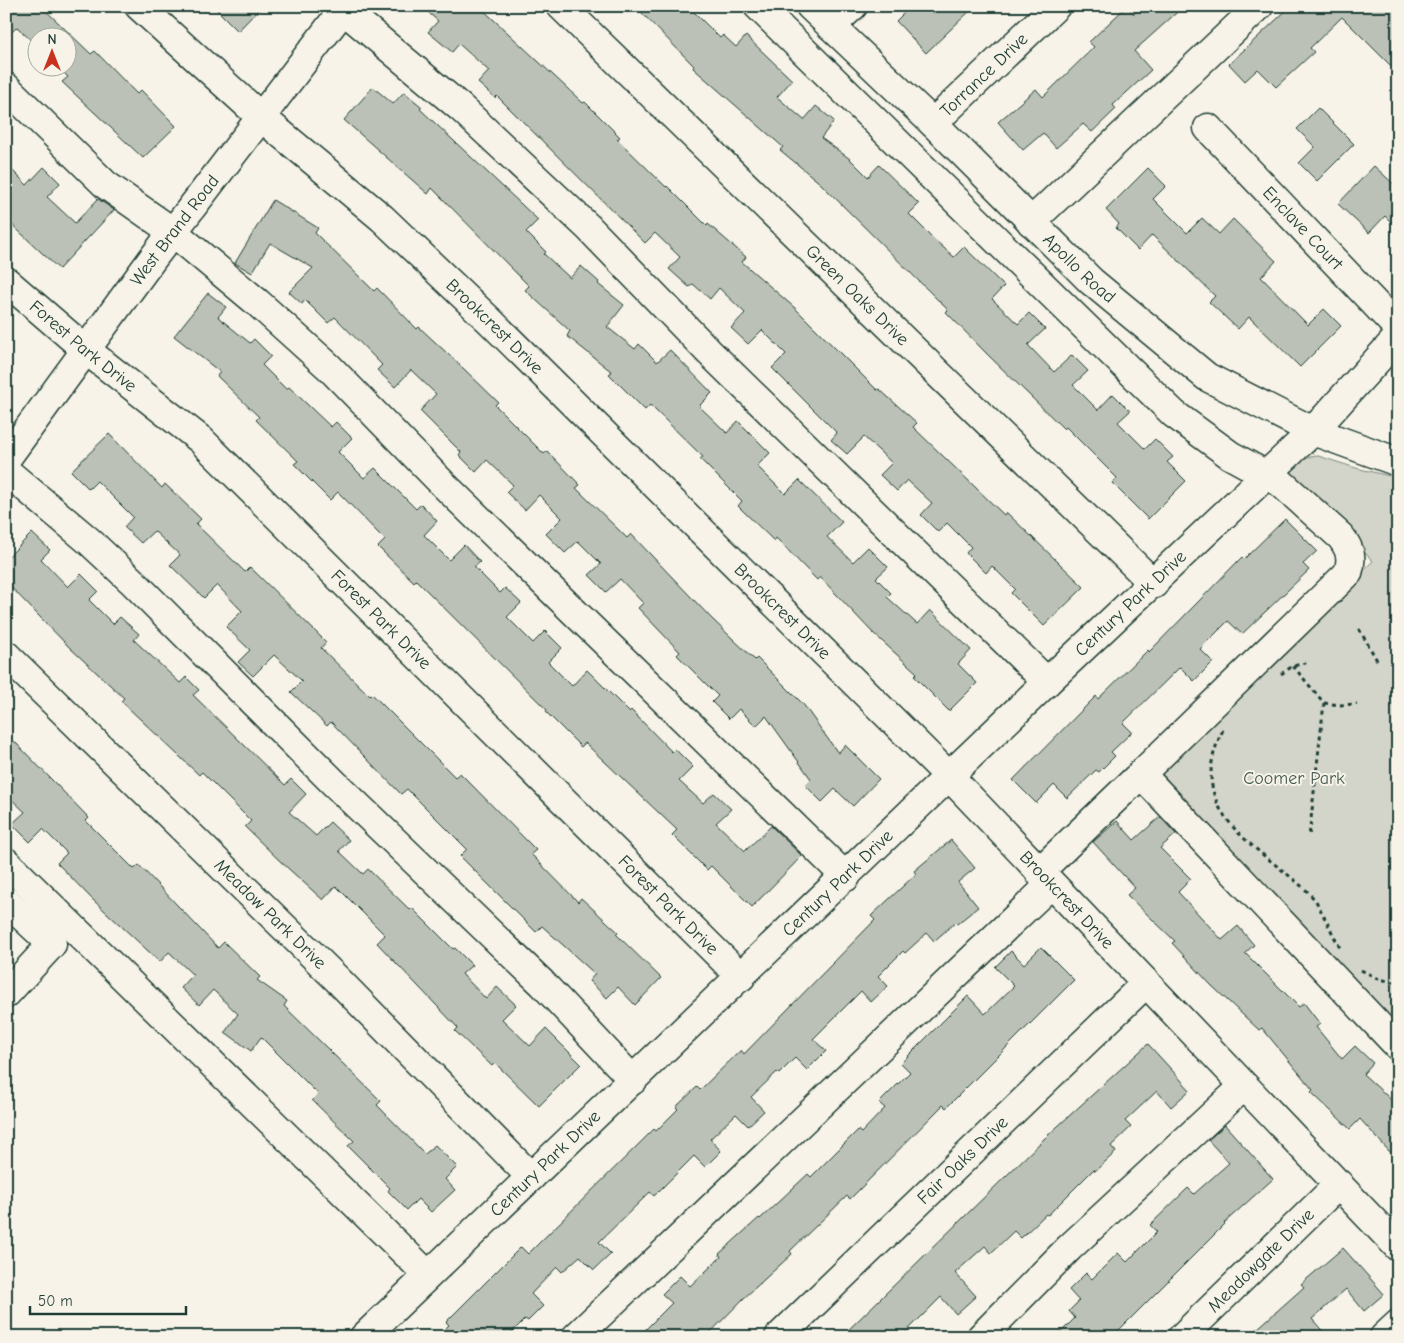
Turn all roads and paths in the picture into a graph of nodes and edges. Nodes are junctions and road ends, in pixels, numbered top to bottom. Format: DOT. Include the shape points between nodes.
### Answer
graph roads {
  1 [pos="139,6"];
  2 [pos="560,6"];
  3 [pos="758,6"];
  4 [pos="810,6"];
  5 [pos="853,6"];
  6 [pos="1056,6"];
  7 [pos="1259,6"];
  8 [pos="343,7"];
  9 [pos="831,26"];
  10 [pos="6,87"];
  11 [pos="261,117"];
  12 [pos="933,124"];
  13 [pos="1208,128"];
  14 [pos="1031,222"];
  15 [pos="173,232"];
  16 [pos="6,281"];
  17 [pos="1398,328"];
  18 [pos="1398,337"];
  19 [pos="86,350"];
  20 [pos="1314,431"];
  21 [pos="6,459"];
  22 [pos="1398,462"];
  23 [pos="6,471"];
  24 [pos="1267,476"];
  25 [pos="1154,584"];
  26 [pos="1359,629"];
  27 [pos="6,655"];
  28 [pos="1310,662"];
  29 [pos="1378,662"];
  30 [pos="1293,666"];
  31 [pos="1277,678"];
  32 [pos="1047,682"];
  33 [pos="1324,703"];
  34 [pos="1357,704"];
  35 [pos="1224,727"];
  36 [pos="1141,774"];
  37 [pos="950,777"];
  38 [pos="1309,837"];
  39 [pos="6,862"];
  40 [pos="846,877"];
  41 [pos="1045,878"];
  42 [pos="6,901"];
  43 [pos="1344,953"];
  44 [pos="1353,965"];
  45 [pos="742,977"];
  46 [pos="1398,983"];
  47 [pos="1145,984"];
  48 [pos="6,994"];
  49 [pos="1398,1046"];
  50 [pos="633,1080"];
  51 [pos="1244,1086"];
  52 [pos="531,1177"];
  53 [pos="1339,1184"];
  54 [pos="1398,1246"];
  55 [pos="428,1275"];
  56 [pos="1398,1324"];
  57 [pos="364,1337"];
  58 [pos="576,1337"];
  59 [pos="779,1337"];
  60 [pos="981,1337"];
  61 [pos="1182,1337"];
  62 [pos="1384,1337"];
  1 -- 11 [label="street, Brookcrest Drive"];
  2 -- 25 [label="street, Green Oaks Drive"];
  3 -- 24 [label="street" via="1174,414 1230,455"];
  4 -- 9 [label="street, Apollo Road"];
  5 -- 9 [label="street"];
  6 -- 12 [label="street, Torrance Drive"];
  7 -- 14 [label="street"];
  8 -- 11 [label="street, West Brand Road"];
  8 -- 32 [label="street" via="461,108 588,227 710,352"];
  9 -- 12 [label="street, Apollo Road"];
  10 -- 15 [label="street" via="106,185"];
  11 -- 15 [label="street, West Brand Road"];
  11 -- 37 [label="street, Brookcrest Drive" via="382,218 474,306"];
  12 -- 14 [label="street, Apollo Road"];
  13 -- 17 [label="street, Enclave Court"];
  14 -- 20 [label="street, Apollo Road" via="1091,281 1207,376"];
  15 -- 19 [label="street, West Brand Road"];
  15 -- 40 [label="street" via="329,367 442,483"];
  16 -- 19 [label="street, Forest Park Drive"];
  18 -- 20 [label="street, Century Park Drive"];
  19 -- 21 [label="street, West Brand Road"];
  19 -- 45 [label="street, Forest Park Drive" via="201,440"];
  20 -- 22 [label="street, Apollo Road"];
  20 -- 24 [label="street, Century Park Drive"];
  23 -- 50 [label="street" via="89,540 134,583 335,784 542,983"];
  24 -- 25 [label="street, Century Park Drive"];
  24 -- 36 [label="street" via="1281,483 1341,537 1351,554 1348,573"];
  25 -- 32 [label="street, Century Park Drive"];
  26 -- 29 [label="path"];
  27 -- 52 [label="street, Meadow Park Drive" via="338,980"];
  28 -- 30 [label="path"];
  30 -- 31 [label="path"];
  30 -- 33 [label="path"];
  32 -- 37 [label="street, Century Park Drive"];
  33 -- 34 [label="path"];
  33 -- 38 [label="path"];
  35 -- 43 [label="path" via="1217,742 1211,777 1221,810 1243,840 1316,901"];
  36 -- 41 [label="street"];
  36 -- 49 [label="street"];
  37 -- 40 [label="street, Century Park Drive"];
  37 -- 41 [label="street, Brookcrest Drive"];
  39 -- 55 [label="street"];
  40 -- 45 [label="street, Century Park Drive"];
  41 -- 47 [label="street, Brookcrest Drive"];
  41 -- 58 [label="street"];
  42 -- 48 [label="street" via="52,944"];
  44 -- 46 [label="path" via="1379,979"];
  45 -- 50 [label="street, Century Park Drive"];
  47 -- 51 [label="street, Brookcrest Drive"];
  47 -- 59 [label="street, Fair Oaks Drive"];
  50 -- 52 [label="street, Century Park Drive"];
  51 -- 53 [label="street, Brookcrest Drive"];
  51 -- 60 [label="street" via="1069,1248"];
  52 -- 55 [label="street, Century Park Drive"];
  53 -- 54 [label="street, Brookcrest Drive"];
  53 -- 61 [label="street, Meadowgate Drive"];
  55 -- 57 [label="street, Century Park Drive"];
  56 -- 62 [label="street"];
}
